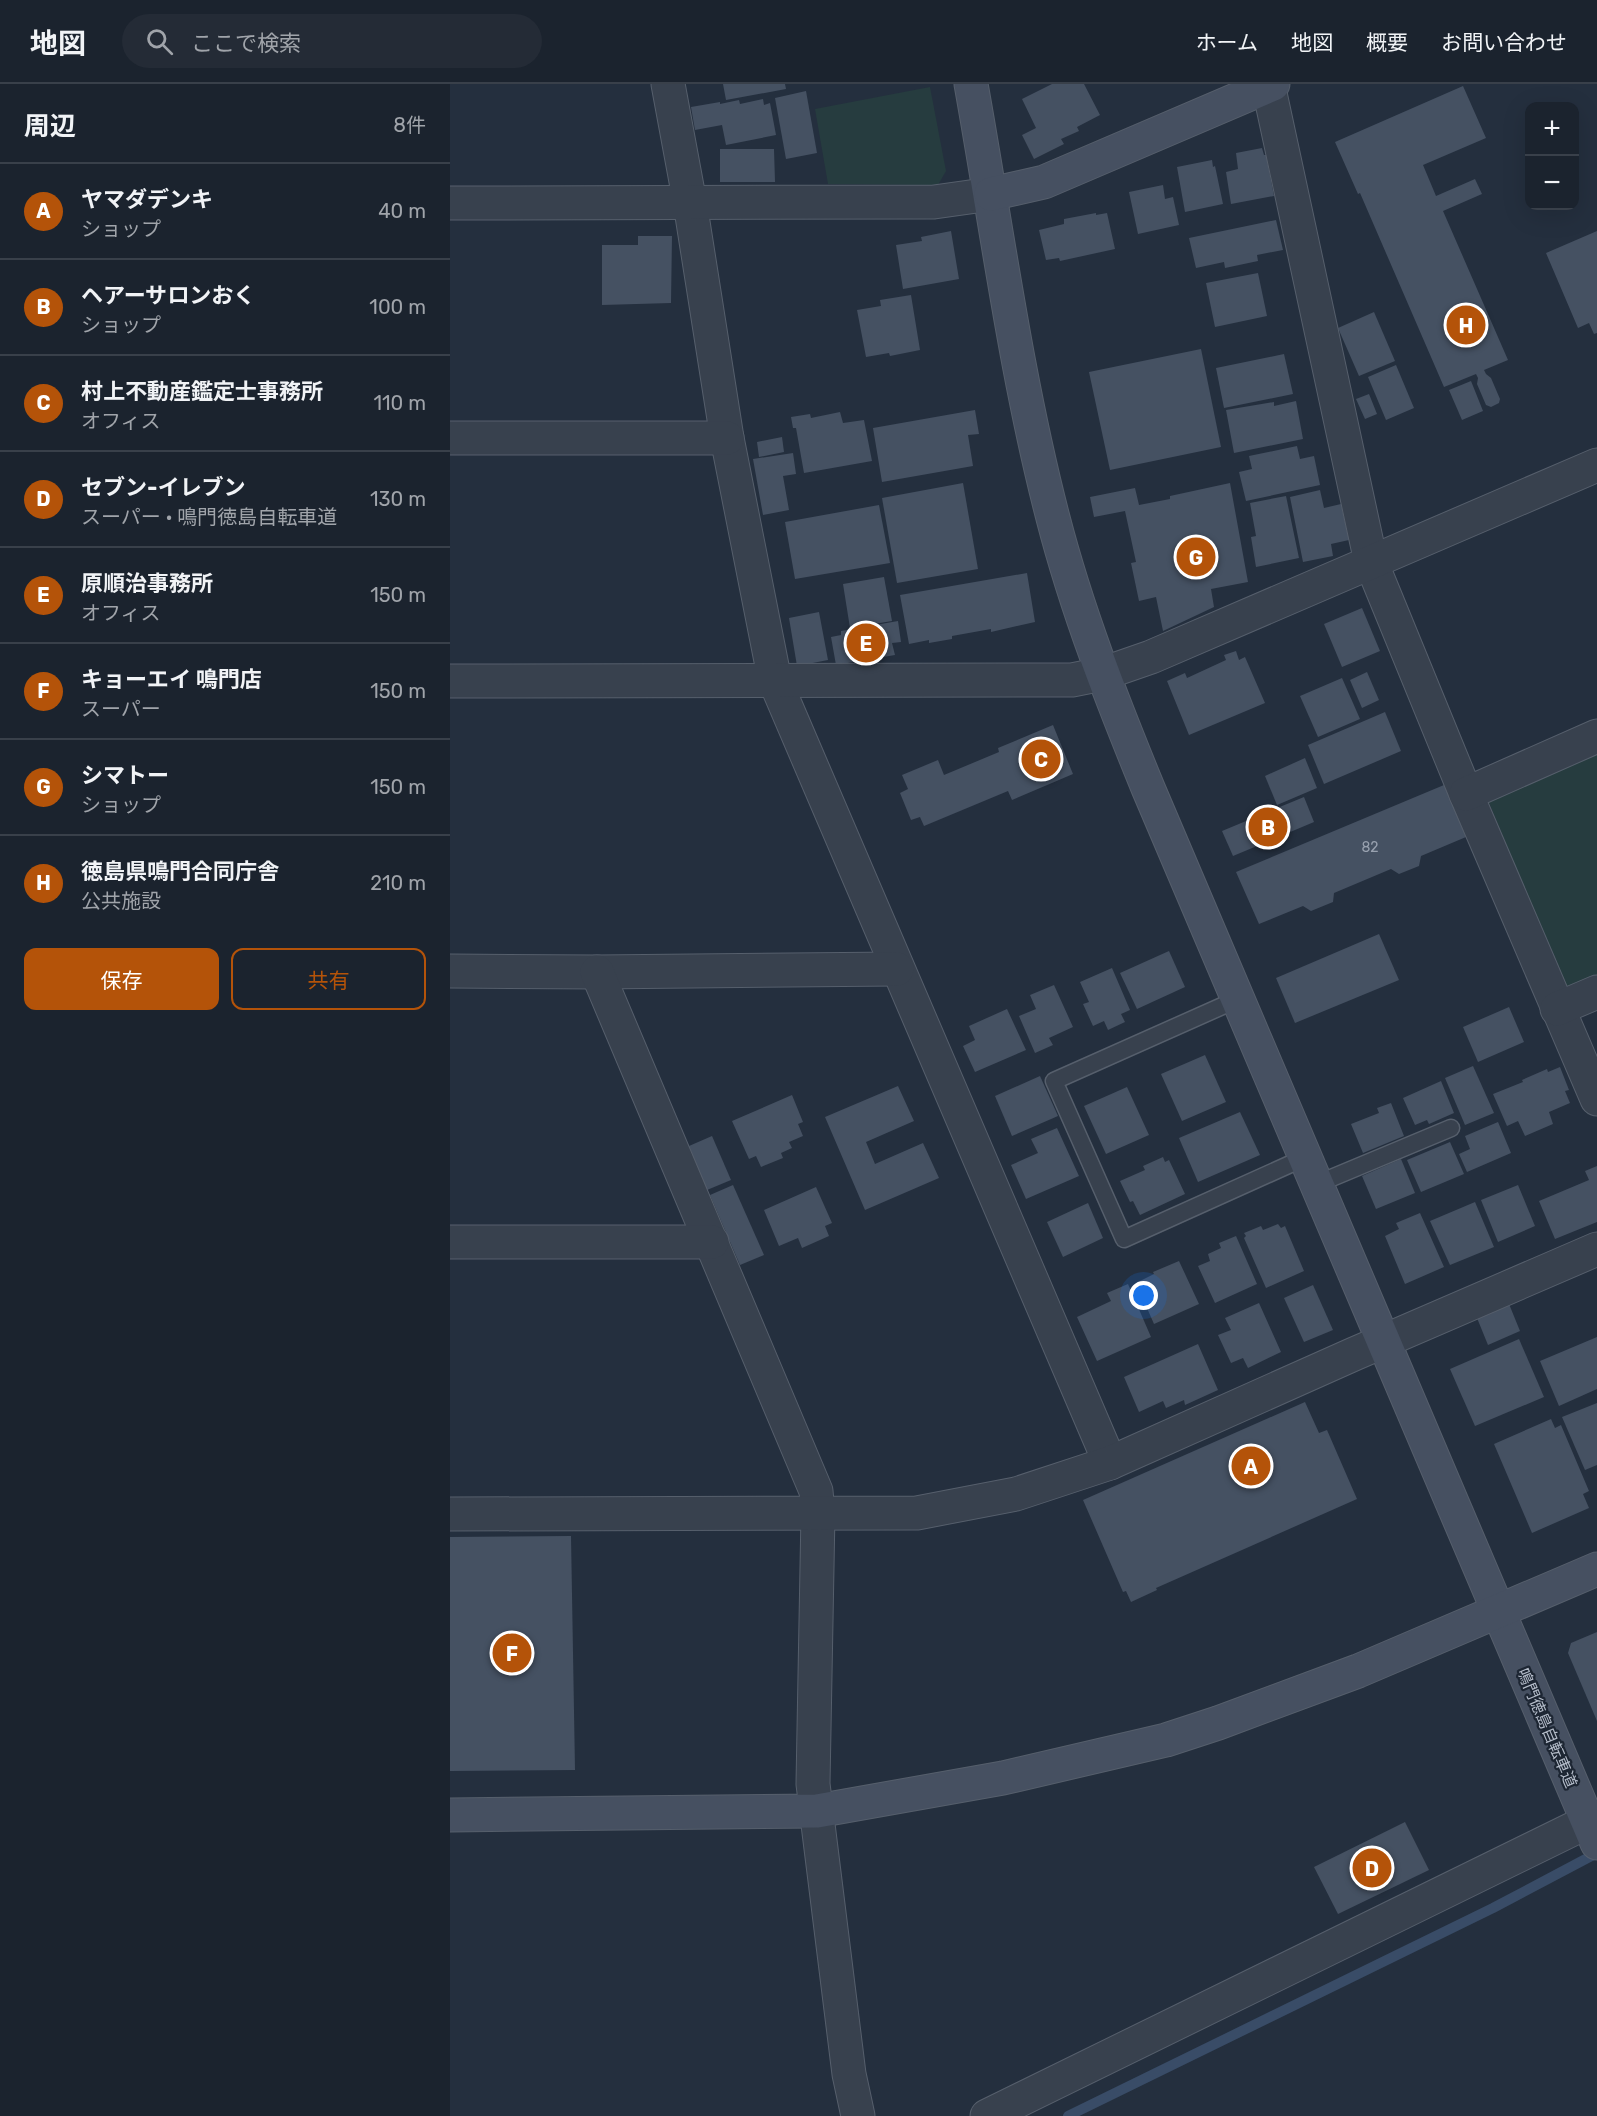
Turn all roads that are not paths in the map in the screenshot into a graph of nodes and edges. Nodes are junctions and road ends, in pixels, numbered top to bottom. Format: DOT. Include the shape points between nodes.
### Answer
graph roads {
  1 [pos="668,84"];
  2 [pos="971,84"];
  3 [pos="1270,85"];
  4 [pos="991,194"];
  5 [pos="450,203"];
  6 [pos="690,203"];
  7 [pos="450,438"];
  8 [pos="727,438"];
  9 [pos="1597,465"];
  10 [pos="1371,562"];
  11 [pos="1102,674"];
  12 [pos="450,681"];
  13 [pos="775,681"];
  14 [pos="1597,736"];
  15 [pos="1466,794"];
  16 [pos="897,969"];
  17 [pos="450,971"];
  18 [pos="597,972"];
  19 [pos="1597,992"];
  20 [pos="1238,999"];
  21 [pos="1557,1009"];
  22 [pos="1597,1099"];
  23 [pos="1450,1128"];
  24 [pos="1311,1171"];
  25 [pos="450,1242"];
  26 [pos="712,1242"];
  27 [pos="1597,1249"];
  28 [pos="1384,1341"];
  29 [pos="1110,1463"];
  30 [pos="818,1513"];
  31 [pos="450,1514"];
  32 [pos="1597,1569"];
  33 [pos="1497,1612"];
  34 [pos="817,1811"];
  35 [pos="450,1815"];
  36 [pos="1594,1828"];
  37 [pos="858,2116"];
  38 [pos="987,2116"];
  1 -- 6 [label="street"];
  2 -- 4 [label="street, 鳴門徳島自転車道"];
  3 -- 4 [label="street" via="1044,182"];
  3 -- 10 [label="street"];
  4 -- 6 [label="street" via="934,202"];
  4 -- 11 [label="street, 鳴門徳島自転車道" via="1014,333 1053,518"];
  5 -- 6 [label="street"];
  6 -- 8 [label="street"];
  7 -- 8 [label="street"];
  8 -- 13 [label="street"];
  9 -- 10 [label="street"];
  10 -- 11 [label="street" via="1151,657"];
  10 -- 15 [label="street"];
  11 -- 13 [label="street" via="1072,680"];
  11 -- 20 [label="street, 鳴門徳島自転車道"];
  12 -- 13 [label="street"];
  13 -- 16 [label="street"];
  14 -- 15 [label="street"];
  15 -- 21 [label="street"];
  16 -- 18 [label="street"];
  16 -- 29 [label="street"];
  17 -- 18 [label="street"];
  18 -- 26 [label="street"];
  19 -- 21 [label="street"];
  20 -- 24 [label="street, 鳴門徳島自転車道"];
  20 -- 24 [label="lane" via="1054,1081 1124,1239"];
  21 -- 22 [label="street"];
  23 -- 24 [label="lane"];
  24 -- 28 [label="street, 鳴門徳島自転車道"];
  25 -- 26 [label="street"];
  26 -- 30 [label="street" via="816,1491"];
  27 -- 28 [label="street"];
  28 -- 29 [label="street"];
  28 -- 33 [label="street, 鳴門徳島自転車道"];
  29 -- 30 [label="street" via="1016,1494 967,1505 917,1513"];
  30 -- 31 [label="street"];
  30 -- 34 [label="street" via="813,1784"];
  32 -- 33 [label="street"];
  33 -- 34 [label="street" via="1290,1698 1166,1740 1003,1778"];
  33 -- 36 [label="street, 鳴門徳島自転車道"];
  34 -- 35 [label="street"];
  34 -- 37 [label="street" via="849,2074"];
  36 -- 38 [label="street"];
}
